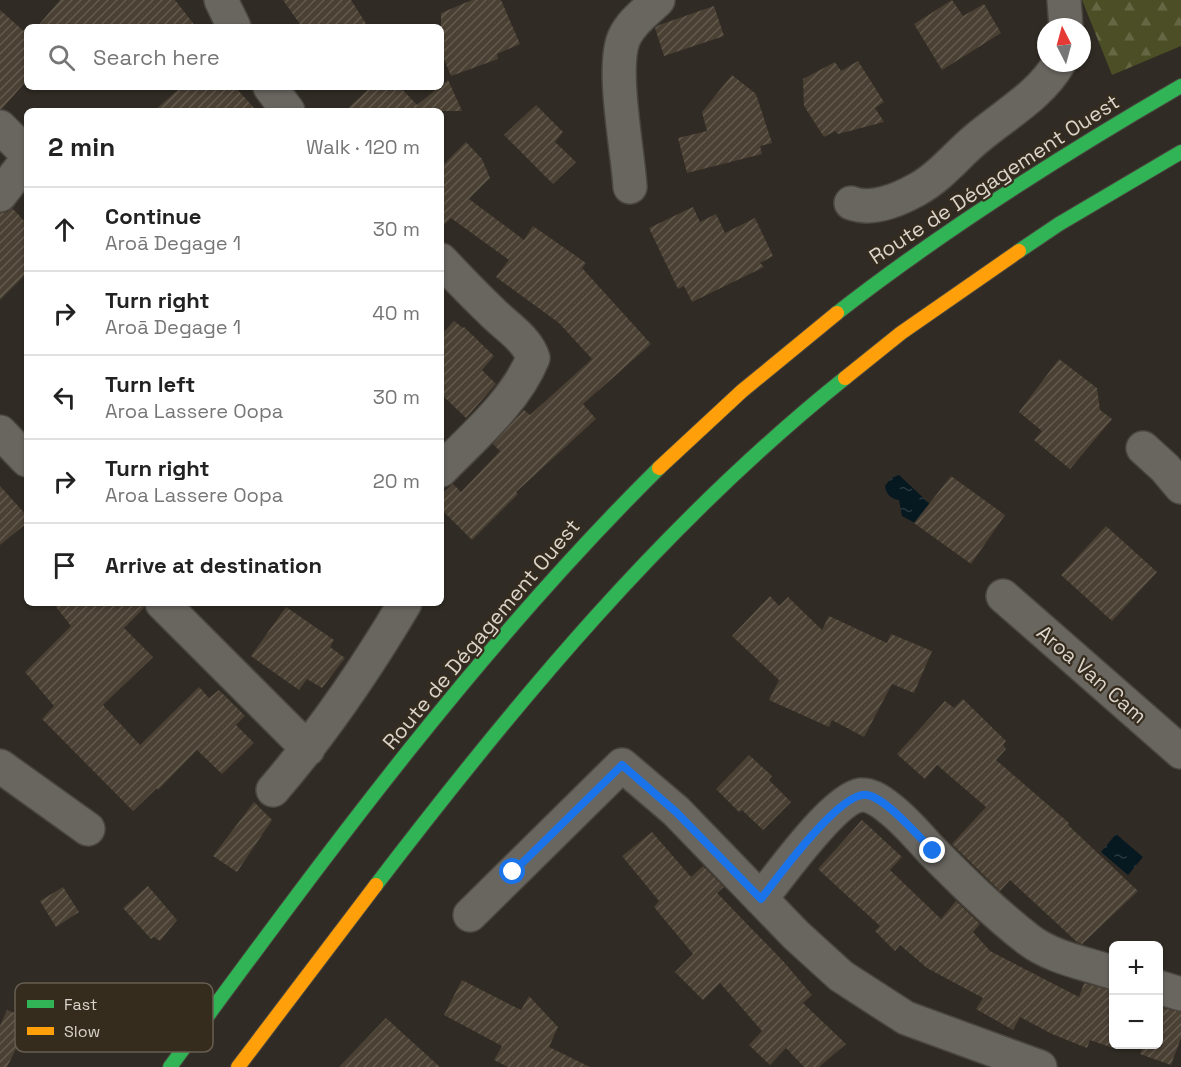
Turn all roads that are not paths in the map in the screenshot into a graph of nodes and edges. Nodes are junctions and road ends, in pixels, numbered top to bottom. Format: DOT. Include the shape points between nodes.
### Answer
graph roads {
  1 [pos="221,0"];
  2 [pos="658,0"];
  3 [pos="1064,0"];
  4 [pos="1065,18"];
  5 [pos="233,24"];
  6 [pos="1054,72"];
  7 [pos="1181,86"];
  8 [pos="272,90"];
  9 [pos="286,108"];
  10 [pos="0,126"];
  11 [pos="24,151"];
  12 [pos="1181,152"];
  13 [pos="24,163"];
  14 [pos="630,187"];
  15 [pos="0,195"];
  16 [pos="851,202"];
  17 [pos="444,263"];
  18 [pos="0,432"];
  19 [pos="1143,448"];
  20 [pos="24,457"];
  21 [pos="444,467"];
  22 [pos="1181,487"];
  23 [pos="1003,596"];
  24 [pos="165,606"];
  25 [pos="403,606"];
  26 [pos="308,749"];
  27 [pos="1181,752"];
  28 [pos="0,766"];
  29 [pos="273,790"];
  30 [pos="88,829"];
  31 [pos="761,899"];
  32 [pos="470,915"];
  33 [pos="1109,972"];
  34 [pos="1163,989"];
  35 [pos="1181,994"];
  36 [pos="213,1010"];
  37 [pos="182,1052"];
  38 [pos="171,1067"];
  39 [pos="238,1067"];
  40 [pos="1040,1067"];
  1 -- 5 [label="street"];
  2 -- 14 [label="street" via="635,21 624,38 619,57"];
  3 -- 4 [label="street"];
  6 -- 16 [label="street" via="1035,94 917,190 880,205 861,207"];
  7 -- 36 [label="highway, Route de Dégagement Ouest" via="1084,141 899,265 771,365 658,468 517,616 443,706"];
  8 -- 9 [label="street"];
  10 -- 11 [label="street"];
  12 -- 39 [label="highway" via="1059,224 902,333 806,409 699,508 607,602 514,710 424,821"];
  13 -- 15 [label="street"];
  17 -- 21 [label="street" via="524,342 533,358 511,396"];
  18 -- 20 [label="street"];
  19 -- 22 [label="street"];
  23 -- 27 [label="street, Aroa Van Cam"];
  24 -- 26 [label="street"];
  25 -- 26 [label="street"];
  26 -- 29 [label="street"];
  28 -- 30 [label="street"];
  31 -- 32 [label="street" via="676,812 622,765"];
  31 -- 33 [label="street" via="830,816 852,798 868,795 890,808 1030,941 1057,956"];
  31 -- 40 [label="street" via="841,976 906,1017"];
  34 -- 35 [label="street"];
  37 -- 38 [label="highway, Route de Dégagement Ouest"];
}
